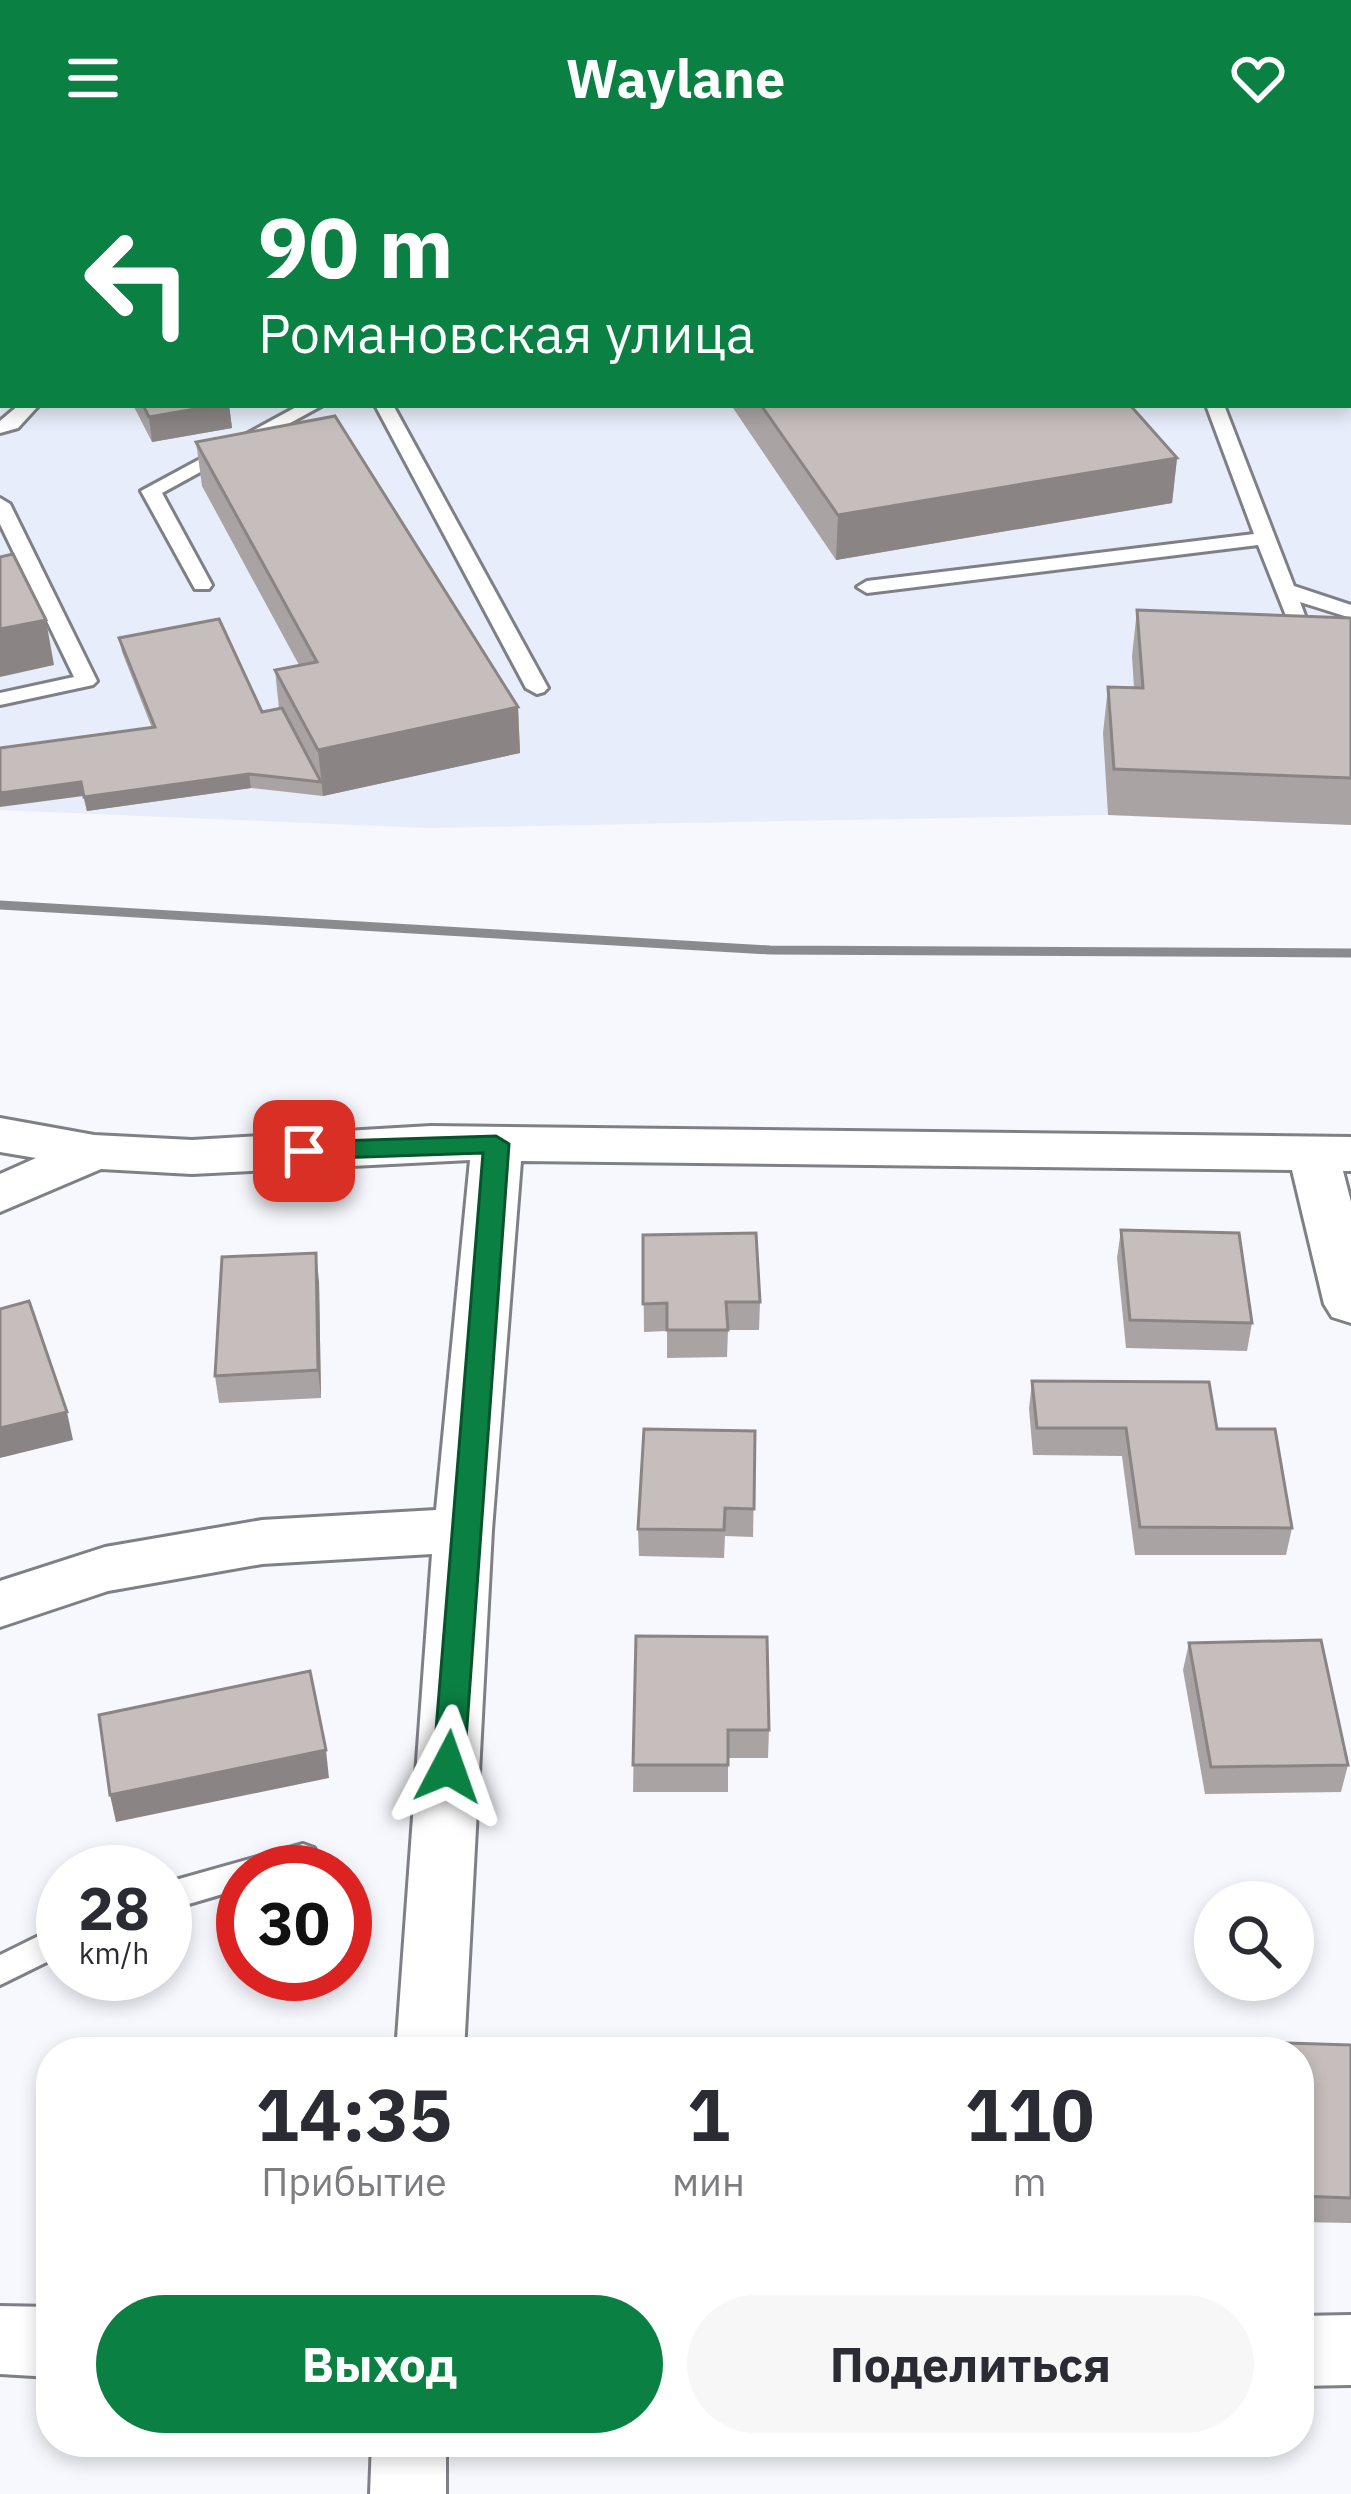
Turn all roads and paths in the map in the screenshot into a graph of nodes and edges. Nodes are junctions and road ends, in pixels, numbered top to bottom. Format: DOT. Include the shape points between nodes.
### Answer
graph roads {
  1 [pos="27,408"];
  2 [pos="308,408"];
  3 [pos="386,408"];
  4 [pos="1216,408"];
  5 [pos="4,429"];
  6 [pos="2,514"];
  7 [pos="1266,538"];
  8 [pos="202,585"];
  9 [pos="867,587"];
  10 [pos="1285,590"];
  11 [pos="1351,612"];
  12 [pos="1301,632"];
  13 [pos="537,688"];
  14 [pos="0,699"];
  15 [pos="0,1135"];
  16 [pos="496,1144"];
  17 [pos="94,1152"];
  18 [pos="1332,1154"];
  19 [pos="0,1195"];
  20 [pos="1351,1304"];
  21 [pos="463,1530"];
  22 [pos="0,1604"];
  23 [pos="36,1952"];
  24 [pos="0,1970"];
  25 [pos="431,2037"];
  26 [pos="0,2340"];
  27 [pos="36,2341"];
  28 [pos="1351,2350"];
  29 [pos="1314,2351"];
  30 [pos="409,2457"];
  31 [pos="408,2494"];
  1 -- 5 [label="lane"];
  2 -- 8 [label="lane" via="151,490"];
  3 -- 13 [label="lane"];
  4 -- 7 [label="lane"];
  6 -- 14 [label="lane" via="86,681"];
  7 -- 9 [label="lane"];
  7 -- 10 [label="lane"];
  10 -- 11 [label="lane"];
  10 -- 12 [label="lane"];
  15 -- 17 [label="street"];
  16 -- 17 [label="street" via="192,1157"];
  16 -- 18 [label="street"];
  16 -- 21 [label="street"];
  17 -- 19 [label="street"];
  18 -- 20 [label="street"];
  21 -- 22 [label="street" via="262,1542 105,1569"];
  21 -- 25 [label="street"];
  23 -- 24 [label="lane"];
  26 -- 27 [label="street"];
  28 -- 29 [label="street"];
  30 -- 31 [label="street"];
}
